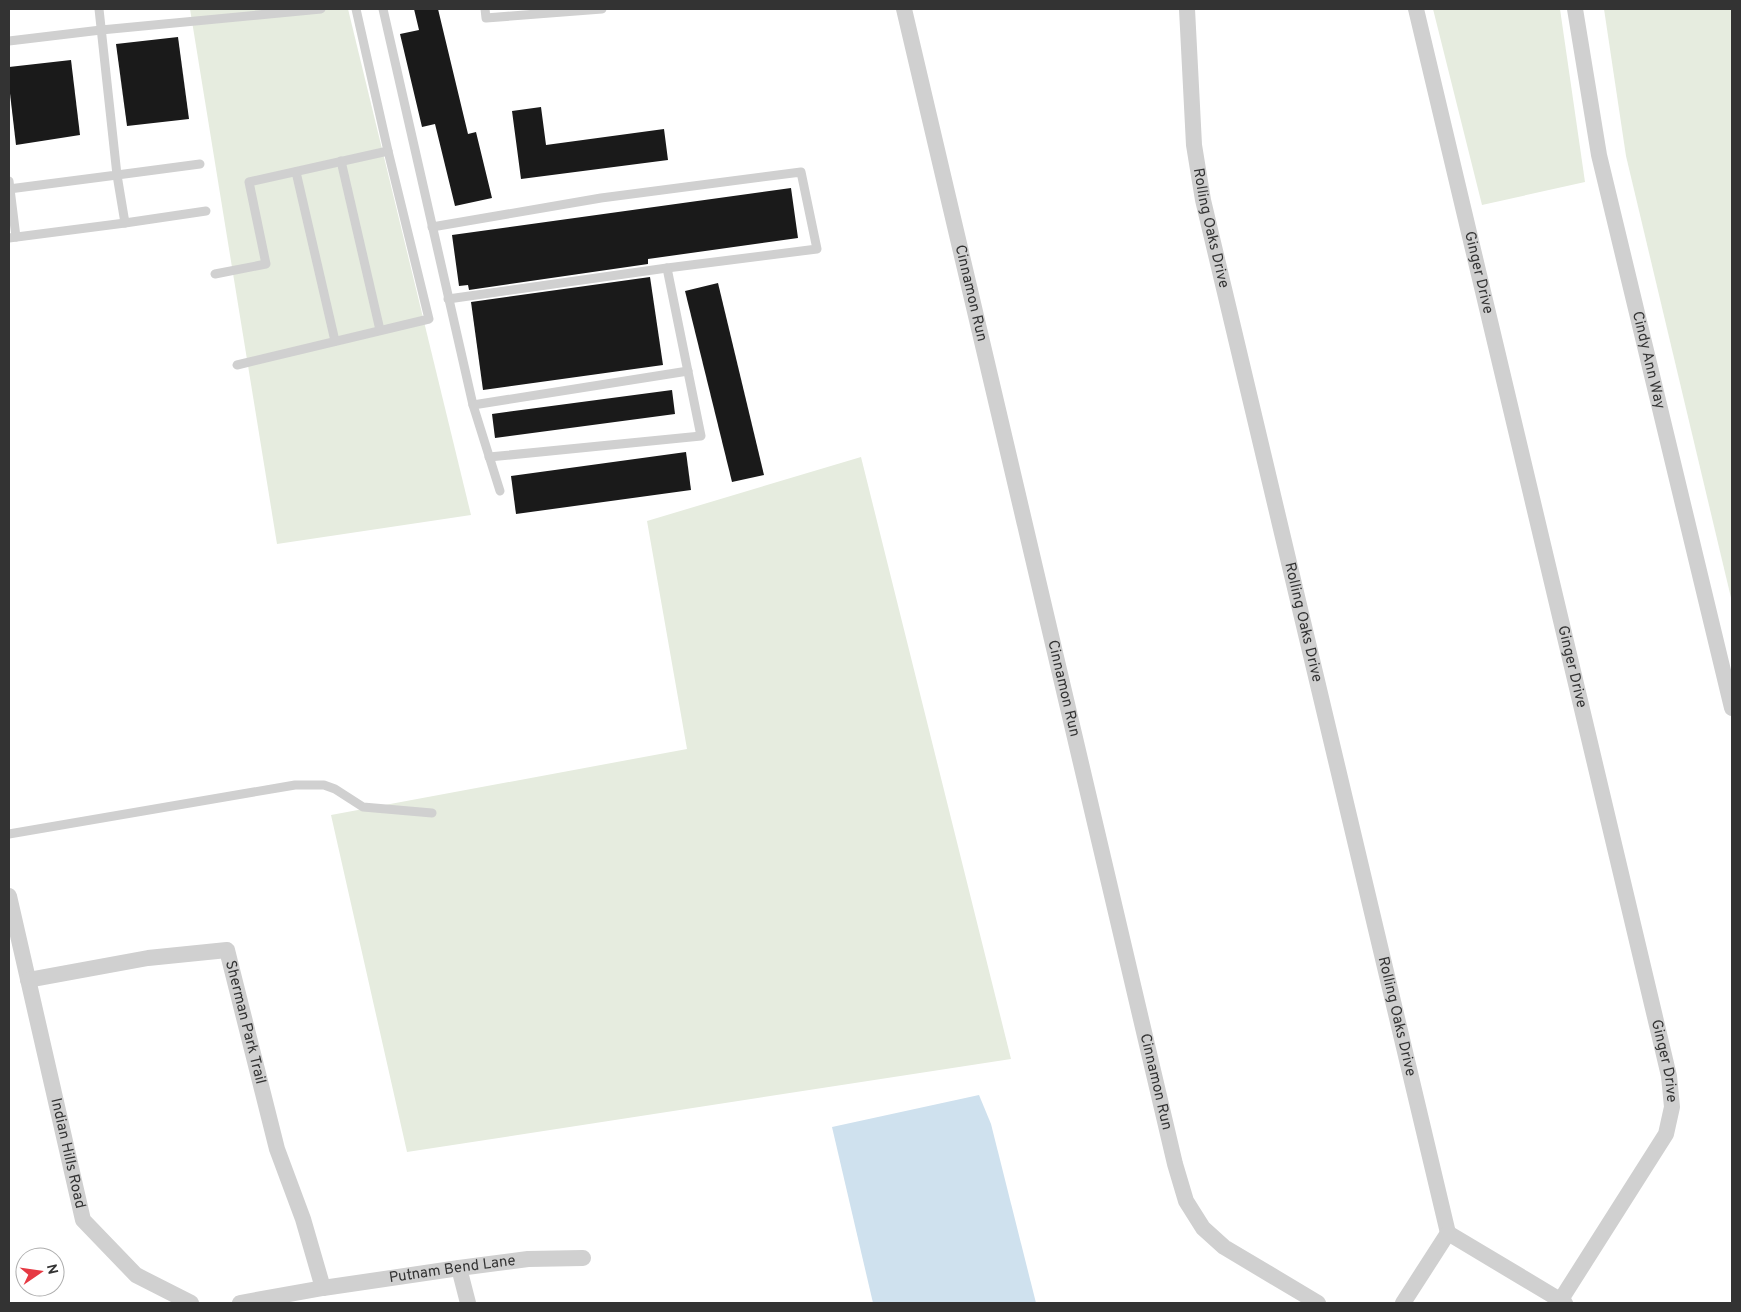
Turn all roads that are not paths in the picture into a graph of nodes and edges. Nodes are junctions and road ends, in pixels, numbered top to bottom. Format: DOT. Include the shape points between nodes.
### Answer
graph roads {
  1 [pos="99,9"];
  2 [pos="322,9"];
  3 [pos="356,9"];
  4 [pos="383,9"];
  5 [pos="485,9"];
  6 [pos="602,9"];
  7 [pos="904,9"];
  8 [pos="1186,9"];
  9 [pos="1416,9"];
  10 [pos="1576,9"];
  11 [pos="253,12"];
  12 [pos="101,30"];
  13 [pos="9,41"];
  14 [pos="388,151"];
  15 [pos="340,162"];
  16 [pos="200,164"];
  17 [pos="296,172"];
  18 [pos="117,175"];
  19 [pos="9,186"];
  20 [pos="206,211"];
  21 [pos="125,223"];
  22 [pos="432,227"];
  23 [pos="12,238"];
  24 [pos="667,268"];
  25 [pos="214,274"];
  26 [pos="448,299"];
  27 [pos="380,330"];
  28 [pos="335,341"];
  29 [pos="237,365"];
  30 [pos="688,371"];
  31 [pos="473,405"];
  32 [pos="489,457"];
  33 [pos="500,491"];
  34 [pos="1732,708"];
  35 [pos="432,813"];
  36 [pos="9,834"];
  37 [pos="9,896"];
  38 [pos="28,980"];
  39 [pos="1448,1233"];
  40 [pos="582,1258"];
  41 [pos="459,1268"];
  42 [pos="323,1288"];
  43 [pos="1563,1302"];
  44 [pos="191,1303"];
  45 [pos="240,1303"];
  46 [pos="468,1303"];
  47 [pos="1318,1303"];
  48 [pos="1403,1303"];
  1 -- 12 [label="lane"];
  2 -- 11 [label="lane"];
  3 -- 14 [label="lane"];
  4 -- 22 [label="lane"];
  5 -- 6 [label="lane" via="486,18"];
  7 -- 47 [label="street, Cinnamon Run" via="1186,1201 1203,1228 1224,1247"];
  8 -- 39 [label="street, Rolling Oaks Drive" via="1194,145 1203,200"];
  9 -- 43 [label="street, Ginger Drive" via="1669,1076 1672,1107 1666,1134"];
  10 -- 34 [label="street, Cindy Ann Way" via="1599,155"];
  11 -- 12 [label="lane"];
  12 -- 13 [label="lane"];
  12 -- 18 [label="lane"];
  14 -- 15 [label="lane"];
  14 -- 27 [label="lane" via="429,319"];
  15 -- 17 [label="lane"];
  15 -- 27 [label="lane"];
  16 -- 18 [label="lane"];
  17 -- 25 [label="lane" via="249,182 266,264"];
  17 -- 28 [label="lane"];
  18 -- 19 [label="lane"];
  18 -- 21 [label="lane"];
  19 -- 23 [label="lane"];
  20 -- 21 [label="lane"];
  21 -- 23 [label="lane"];
  22 -- 24 [label="lane" via="601,198 800,172 817,249"];
  22 -- 26 [label="lane"];
  24 -- 26 [label="lane"];
  24 -- 30 [label="lane"];
  26 -- 31 [label="lane"];
  27 -- 28 [label="lane"];
  28 -- 29 [label="lane"];
  30 -- 31 [label="lane"];
  30 -- 32 [label="lane" via="700,436"];
  31 -- 32 [label="lane"];
  32 -- 33 [label="lane"];
  35 -- 36 [label="lane" via="363,807 335,789 312,784"];
  37 -- 38 [label="street, Indian Hills Road"];
  38 -- 42 [label="street, Sherman Park Trail" via="148,958 227,950 277,1148 303,1219"];
  38 -- 44 [label="street, Indian Hills Road" via="83,1220 136,1275"];
  39 -- 43 [label="street"];
  39 -- 48 [label="street"];
  40 -- 41 [label="street, Putnam Bend Lane" via="528,1259"];
  41 -- 42 [label="street, Putnam Bend Lane"];
  41 -- 46 [label="street"];
  42 -- 45 [label="street"];
}
